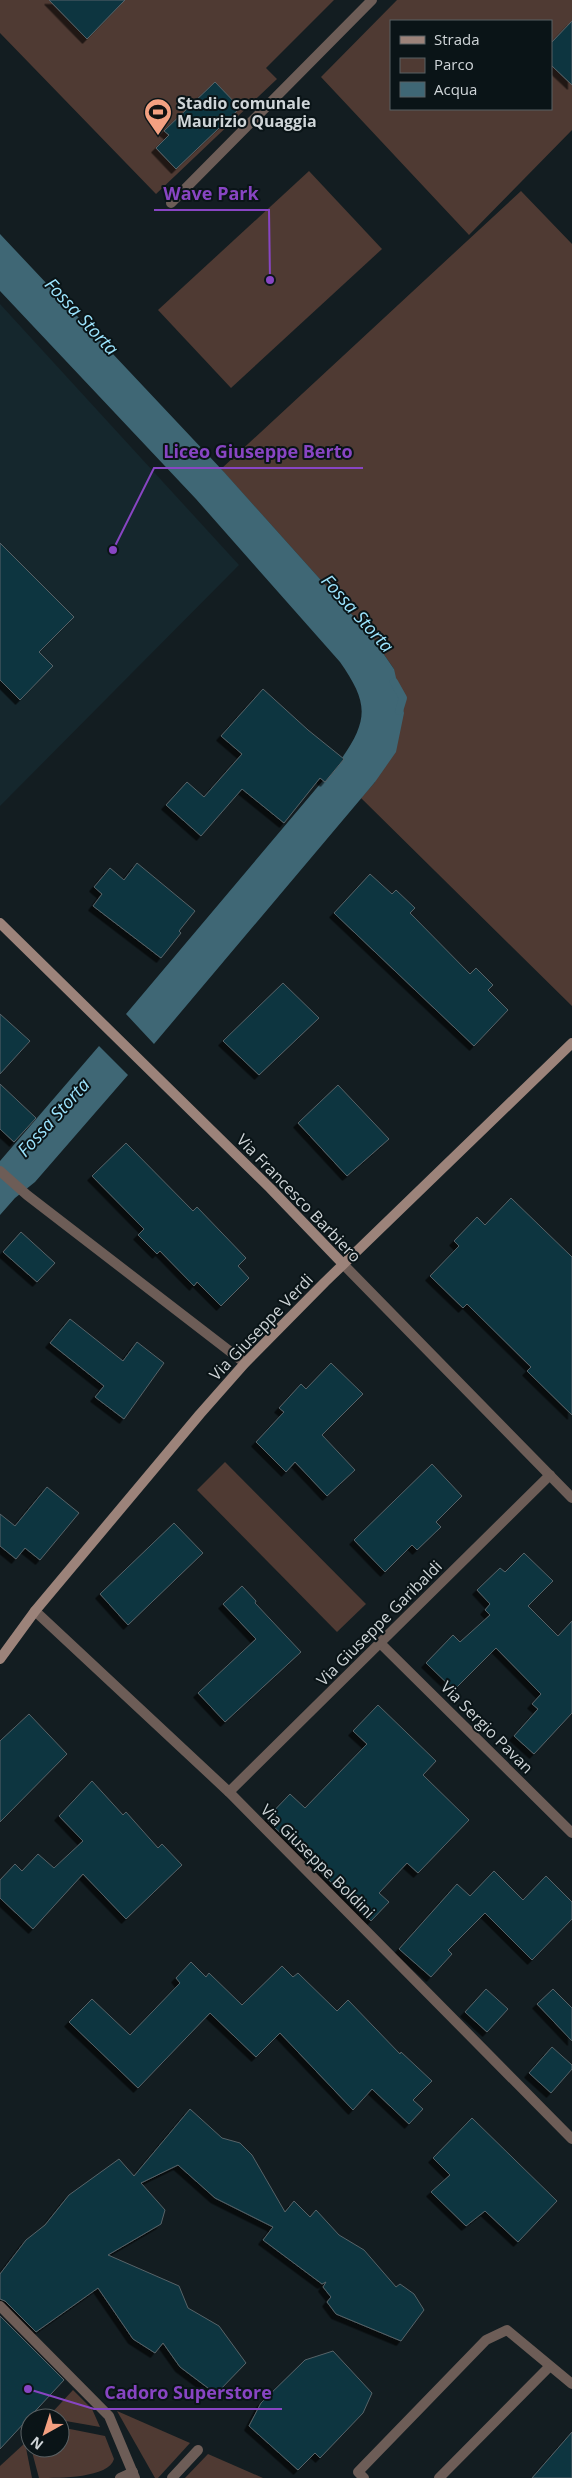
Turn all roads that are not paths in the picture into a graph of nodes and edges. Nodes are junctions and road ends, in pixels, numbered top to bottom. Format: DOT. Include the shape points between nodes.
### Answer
graph roads {
  1 [pos="372,0"];
  2 [pos="171,203"];
  3 [pos="0,923"];
  4 [pos="572,1042"];
  5 [pos="0,1171"];
  6 [pos="344,1264"];
  7 [pos="245,1363"];
  8 [pos="550,1475"];
  9 [pos="572,1498"];
  10 [pos="35,1612"];
  11 [pos="380,1643"];
  12 [pos="0,1659"];
  13 [pos="229,1792"];
  14 [pos="572,1833"];
  15 [pos="572,2139"];
  16 [pos="0,2306"];
  17 [pos="550,2367"];
  18 [pos="572,2384"];
  19 [pos="198,2450"];
  20 [pos="134,2475"];
  21 [pos="120,2478"];
  22 [pos="172,2478"];
  23 [pos="364,2478"];
  24 [pos="439,2478"];
  1 -- 2 [label="street"];
  3 -- 6 [label="street, Via Francesco Barbiero"];
  4 -- 6 [label="street, Via Giuseppe Verdi"];
  5 -- 7 [label="street" via="27,1196"];
  6 -- 7 [label="street, Via Giuseppe Verdi"];
  6 -- 8 [label="street, Via Francesco Barbiero"];
  7 -- 10 [label="street, Via Giuseppe Verdi"];
  8 -- 9 [label="street, Via Francesco Barbiero"];
  8 -- 11 [label="street, Via Giuseppe Garibaldi"];
  10 -- 12 [label="street, Via Giuseppe Verdi"];
  10 -- 13 [label="street, Via Giuseppe Boldini"];
  11 -- 13 [label="street, Via Giuseppe Garibaldi"];
  11 -- 14 [label="street, Via Sergio Pavan"];
  13 -- 15 [label="street, Via Giuseppe Boldini"];
  16 -- 20 [label="street" via="109,2416"];
  17 -- 18 [label="street"];
  17 -- 23 [label="street" via="506,2330 486,2340 358,2472"];
  17 -- 24 [label="street"];
  19 -- 22 [label="street"];
  20 -- 21 [label="street"];
}
